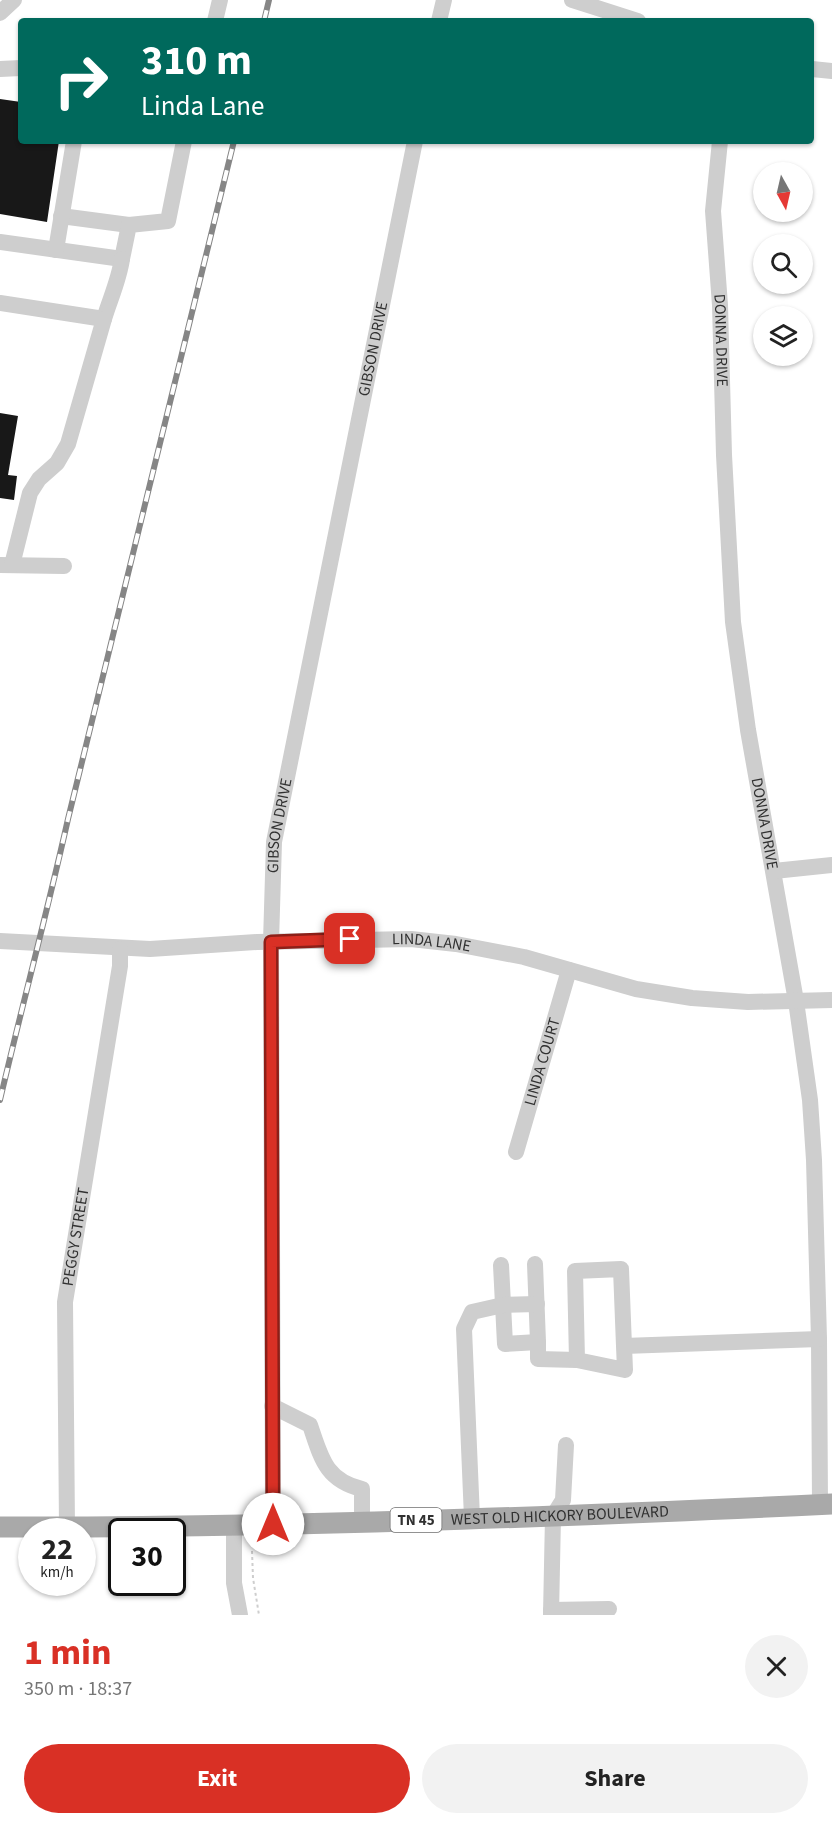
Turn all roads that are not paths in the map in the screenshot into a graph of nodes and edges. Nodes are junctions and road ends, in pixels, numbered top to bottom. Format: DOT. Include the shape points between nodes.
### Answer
graph roads {
  1 [pos="14,0"];
  2 [pos="220,0"];
  3 [pos="444,0"];
  4 [pos="572,0"];
  5 [pos="0,13"];
  6 [pos="216,18"];
  7 [pos="440,18"];
  8 [pos="629,18"];
  9 [pos="18,68"];
  10 [pos="0,69"];
  11 [pos="814,69"];
  12 [pos="832,71"];
  13 [pos="73,144"];
  14 [pos="183,144"];
  15 [pos="414,144"];
  16 [pos="720,144"];
  17 [pos="61,216"];
  18 [pos="129,225"];
  19 [pos="0,242"];
  20 [pos="56,250"];
  21 [pos="122,259"];
  22 [pos="0,303"];
  23 [pos="104,320"];
  24 [pos="6,565"];
  25 [pos="64,566"];
  26 [pos="832,865"];
  27 [pos="774,871"];
  28 [pos="0,941"];
  29 [pos="271,942"];
  30 [pos="120,949"];
  31 [pos="570,970"];
  32 [pos="832,1000"];
  33 [pos="796,1001"];
  34 [pos="516,1152"];
  35 [pos="535,1264"];
  36 [pos="501,1265"];
  37 [pos="537,1304"];
  38 [pos="503,1305"];
  39 [pos="819,1339"];
  40 [pos="538,1342"];
  41 [pos="624,1346"];
  42 [pos="577,1360"];
  43 [pos="272,1406"];
  44 [pos="566,1445"];
  45 [pos="826,1505"];
  46 [pos="553,1516"];
  47 [pos="67,1518"];
  48 [pos="472,1518"];
  49 [pos="363,1521"];
  50 [pos="273,1524"];
  51 [pos="234,1525"];
  52 [pos="0,1527"];
  53 [pos="18,1527"];
  54 [pos="96,1527"];
  55 [pos="609,1609"];
  56 [pos="551,1613"];
  57 [pos="240,1615"];
  1 -- 5 [label="street"];
  2 -- 6 [label="street"];
  3 -- 7 [label="street"];
  4 -- 8 [label="street"];
  9 -- 10 [label="street"];
  11 -- 12 [label="street"];
  13 -- 17 [label="street"];
  14 -- 18 [label="street" via="168,221"];
  15 -- 29 [label="street, GIBSON DRIVE" via="274,842"];
  16 -- 27 [label="street, DONNA DRIVE" via="713,211 733,622"];
  17 -- 18 [label="street"];
  17 -- 20 [label="street"];
  18 -- 21 [label="street"];
  19 -- 20 [label="street"];
  20 -- 21 [label="street"];
  21 -- 23 [label="street"];
  22 -- 23 [label="street"];
  23 -- 24 [label="street" via="68,444 30,493"];
  24 -- 25 [label="street"];
  26 -- 27 [label="street"];
  27 -- 33 [label="street, DONNA DRIVE"];
  28 -- 30 [label="street, LINDA LANE"];
  29 -- 30 [label="street, LINDA LANE"];
  29 -- 31 [label="street, LINDA LANE" via="411,939 498,951"];
  29 -- 43 [label="street, GIBSON DRIVE"];
  30 -- 47 [label="street, PEGGY STREET" via="65,1302"];
  31 -- 33 [label="street, LINDA LANE" via="636,989 692,998"];
  31 -- 34 [label="street, LINDA COURT"];
  32 -- 33 [label="street, LINDA LANE"];
  33 -- 39 [label="street, DONNA DRIVE" via="810,1100"];
  35 -- 37 [label="street"];
  36 -- 38 [label="street"];
  37 -- 38 [label="street"];
  37 -- 40 [label="street"];
  38 -- 40 [label="street" via="505,1344"];
  38 -- 48 [label="street" via="472,1312 464,1329"];
  39 -- 41 [label="street"];
  39 -- 45 [label="street, DONNA DRIVE"];
  40 -- 42 [label="street" via="538,1359"];
  41 -- 42 [label="street" via="625,1370"];
  41 -- 42 [label="street" via="621,1269 575,1271"];
  43 -- 49 [label="street" via="310,1425 328,1470 346,1485 362,1490"];
  43 -- 50 [label="street, GIBSON DRIVE"];
  44 -- 46 [label="street" via="562,1500"];
  45 -- 46 [label="main road, WEST OLD HICKORY BOULEVARD / TN 45"];
  46 -- 48 [label="main road, WEST OLD HICKORY BOULEVARD / TN 45"];
  46 -- 56 [label="street"];
  48 -- 49 [label="main road, WEST OLD HICKORY BOULEVARD / TN 45"];
  49 -- 50 [label="main road, WEST OLD HICKORY BOULEVARD / TN 45"];
  50 -- 51 [label="main road, WEST OLD HICKORY BOULEVARD / TN 45"];
  51 -- 54 [label="main road, WEST OLD HICKORY BOULEVARD / TN 45"];
  51 -- 57 [label="street" via="234,1583"];
  52 -- 53 [label="main road, WEST OLD HICKORY BOULEVARD / TN 45"];
  55 -- 56 [label="street"];
}
